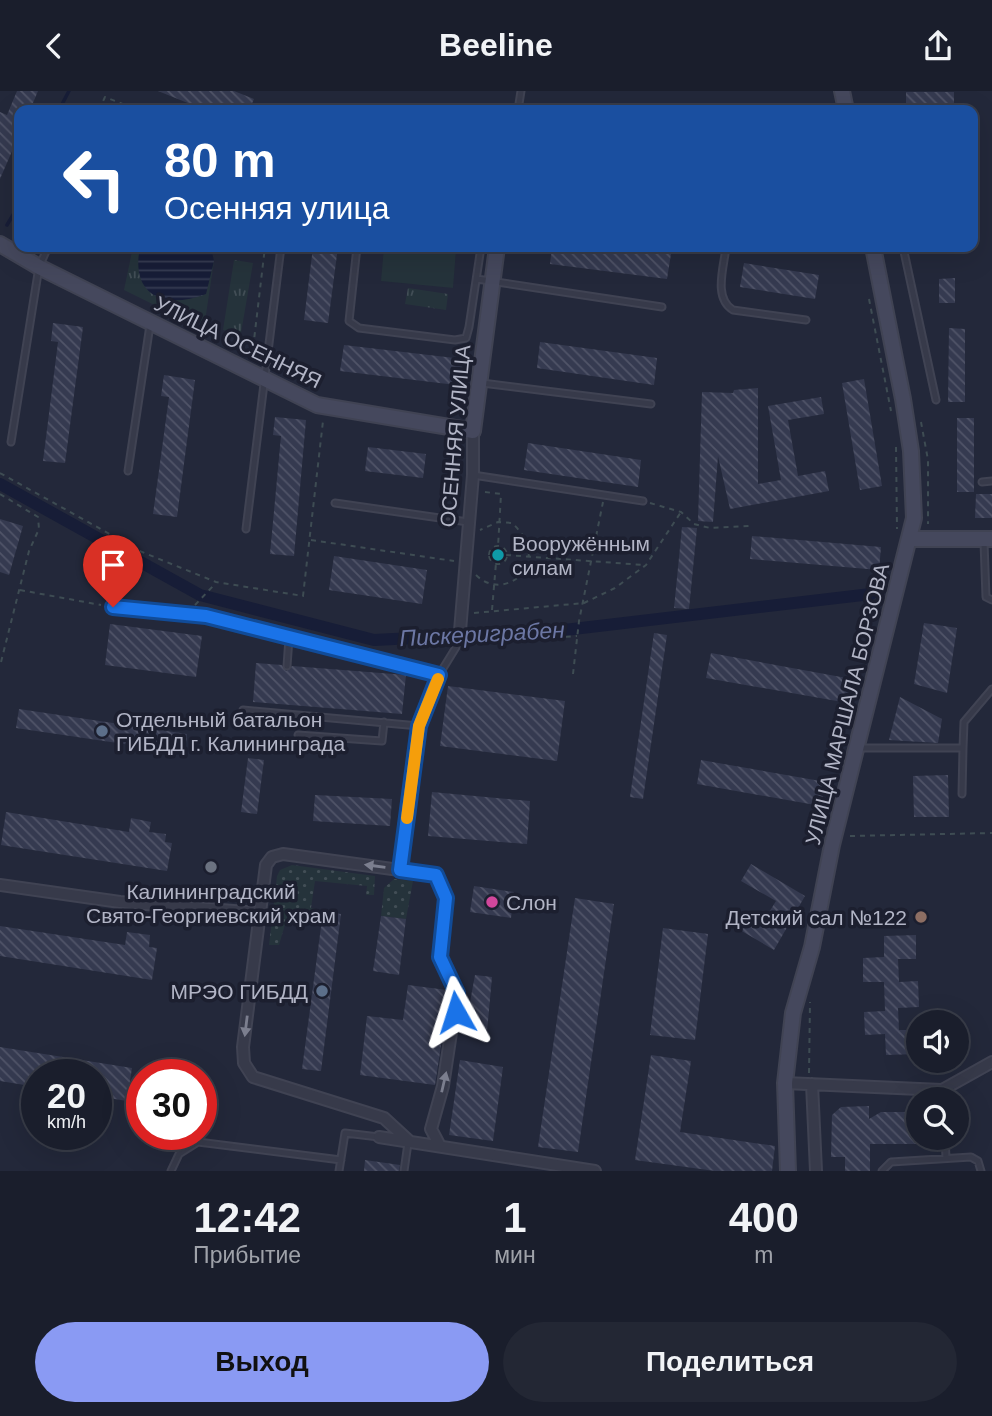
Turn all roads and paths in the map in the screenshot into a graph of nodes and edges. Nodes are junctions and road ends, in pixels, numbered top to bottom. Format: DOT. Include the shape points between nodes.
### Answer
graph roads {
  1 [pos="101,105"];
  2 [pos="125,105"];
  3 [pos="0,244"];
  4 [pos="46,252"];
  5 [pos="265,252"];
  6 [pos="280,252"];
  7 [pos="356,252"];
  8 [pos="480,252"];
  9 [pos="496,252"];
  10 [pos="725,252"];
  11 [pos="874,252"];
  12 [pos="904,252"];
  13 [pos="39,267"];
  14 [pos="477,279"];
  15 [pos="493,281"];
  16 [pos="868,296"];
  17 [pos="662,307"];
  18 [pos="806,320"];
  19 [pos="150,322"];
  20 [pos="256,374"];
  21 [pos="478,383"];
  22 [pos="936,400"];
  23 [pos="651,404"];
  24 [pos="325,407"];
  25 [pos="892,416"];
  26 [pos="473,431"];
  27 [pos="895,437"];
  28 [pos="11,442"];
  29 [pos="128,471"];
  30 [pos="0,473"];
  31 [pos="473,475"];
  32 [pos="992,481"];
  33 [pos="982,482"];
  34 [pos="477,491"];
  35 [pos="0,494"];
  36 [pos="604,495"];
  37 [pos="643,501"];
  38 [pos="335,503"];
  39 [pos="681,512"];
  40 [pos="468,522"];
  41 [pos="498,522"];
  42 [pos="751,526"];
  43 [pos="246,529"];
  44 [pos="473,534"];
  45 [pos="895,539"];
  46 [pos="911,539"];
  47 [pos="988,539"];
  48 [pos="310,540"];
  49 [pos="498,547"];
  50 [pos="481,553"];
  51 [pos="490,554"];
  52 [pos="506,555"];
  53 [pos="530,557"];
  54 [pos="496,562"];
  55 [pos="592,562"];
  56 [pos="646,565"];
  57 [pos="467,566"];
  58 [pos="216,582"];
  59 [pos="494,584"];
  60 [pos="19,590"];
  61 [pos="992,600"];
  62 [pos="198,601"];
  63 [pos="584,603"];
  64 [pos="110,606"];
  65 [pos="492,610"];
  66 [pos="460,631"];
  67 [pos="577,636"];
  68 [pos="289,638"];
  69 [pos="458,644"];
  70 [pos="0,666"];
  71 [pos="287,666"];
  72 [pos="573,674"];
  73 [pos="439,675"];
  74 [pos="992,689"];
  75 [pos="284,705"];
  76 [pos="243,710"];
  77 [pos="283,713"];
  78 [pos="384,722"];
  79 [pos="419,726"];
  80 [pos="298,734"];
  81 [pos="857,748"];
  82 [pos="963,748"];
  83 [pos="962,795"];
  84 [pos="992,833"];
  85 [pos="846,846"];
  86 [pos="400,870"];
  87 [pos="0,885"];
  88 [pos="260,913"];
  89 [pos="810,998"];
  90 [pos="992,1062"];
  91 [pos="785,1083"];
  92 [pos="810,1084"];
  93 [pos="954,1087"];
  94 [pos="906,1091"];
  95 [pos="379,1137"];
  96 [pos="409,1141"];
  97 [pos="440,1146"];
  98 [pos="946,1150"];
  99 [pos="946,1158"];
  100 [pos="341,1160"];
  101 [pos="171,1171"];
  102 [pos="339,1171"];
  103 [pos="404,1171"];
  104 [pos="595,1171"];
  105 [pos="788,1171"];
  106 [pos="816,1171"];
  107 [pos="882,1171"];
  108 [pos="981,1171"];
  1 -- 2 [label="path" via="105,97"];
  3 -- 13 [label="main road, УЛИЦА ОСЕННЯЯ"];
  4 -- 13 [label="lane"];
  5 -- 20 [label="path"];
  6 -- 20 [label="lane"];
  7 -- 14 [label="lane" via="349,321 359,328 466,338"];
  8 -- 14 [label="lane"];
  9 -- 15 [label="main road, ОСЕННЯЯ УЛИЦА"];
  10 -- 18 [label="lane" via="724,305"];
  11 -- 46 [label="main road, УЛИЦА МАРШАЛА БОРЗОВА" via="911,451 915,501"];
  12 -- 22 [label="lane"];
  13 -- 19 [label="main road, УЛИЦА ОСЕННЯЯ"];
  13 -- 28 [label="lane"];
  14 -- 15 [label="lane"];
  15 -- 17 [label="lane"];
  15 -- 21 [label="main road, ОСЕННЯЯ УЛИЦА"];
  16 -- 25 [label="path"];
  19 -- 20 [label="main road, УЛИЦА ОСЕННЯЯ"];
  19 -- 29 [label="lane"];
  20 -- 24 [label="main road, УЛИЦА ОСЕННЯЯ"];
  20 -- 43 [label="lane"];
  21 -- 23 [label="lane"];
  21 -- 26 [label="main road, ОСЕННЯЯ УЛИЦА"];
  24 -- 26 [label="main road, УЛИЦА ОСЕННЯЯ"];
  24 -- 48 [label="path"];
  26 -- 31 [label="street, ОСЕННЯЯ УЛИЦА"];
  27 -- 45 [label="path"];
  30 -- 58 [label="path" via="142,552"];
  31 -- 36 [label="lane"];
  31 -- 40 [label="street, ОСЕННЯЯ УЛИЦА"];
  32 -- 33 [label="lane"];
  34 -- 41 [label="path" via="501,494"];
  35 -- 60 [label="path" via="38,517 40,529"];
  36 -- 37 [label="lane"];
  36 -- 55 [label="path"];
  37 -- 39 [label="path"];
  38 -- 40 [label="lane"];
  39 -- 42 [label="path" via="694,524 710,528"];
  39 -- 56 [label="path"];
  40 -- 57 [label="street, ОСЕННЯЯ УЛИЦА"];
  41 -- 44 [label="path"];
  41 -- 49 [label="path"];
  41 -- 53 [label="path" via="512,523 522,532"];
  46 -- 47 [label="main road"];
  46 -- 81 [label="main road, УЛИЦА МАРШАЛА БОРЗОВА"];
  47 -- 61 [label="lane" via="986,597"];
  48 -- 57 [label="path"];
  48 -- 58 [label="path" via="303,596"];
  49 -- 51 [label="path" via="491,547"];
  49 -- 52 [label="path" via="506,548"];
  50 -- 51 [label="path"];
  51 -- 54 [label="path" via="489,562"];
  52 -- 53 [label="path"];
  52 -- 54 [label="path" via="505,563"];
  53 -- 55 [label="path"];
  53 -- 59 [label="path" via="513,582"];
  54 -- 59 [label="path"];
  55 -- 56 [label="path"];
  55 -- 63 [label="path"];
  56 -- 63 [label="path"];
  57 -- 59 [label="path" via="480,579"];
  57 -- 66 [label="street, ОСЕННЯЯ УЛИЦА"];
  58 -- 62 [label="path"];
  59 -- 65 [label="path"];
  60 -- 64 [label="path"];
  60 -- 70 [label="path"];
  63 -- 65 [label="path"];
  63 -- 67 [label="path"];
  64 -- 68 [label="lane" via="206,616"];
  65 -- 66 [label="path" via="476,612"];
  67 -- 69 [label="path"];
  67 -- 72 [label="path"];
  68 -- 71 [label="lane"];
  68 -- 73 [label="lane"];
  69 -- 73 [label="lane"];
  73 -- 79 [label="lane"];
  74 -- 82 [label="lane" via="964,722"];
  75 -- 77 [label="lane"];
  76 -- 77 [label="lane"];
  77 -- 78 [label="lane"];
  78 -- 79 [label="lane"];
  78 -- 80 [label="lane" via="382,741"];
  79 -- 86 [label="lane"];
  81 -- 82 [label="lane"];
  81 -- 91 [label="main road, УЛИЦА МАРШАЛА БОРЗОВА" via="793,1013"];
  82 -- 83 [label="lane"];
  84 -- 85 [label="path" via="849,836"];
  86 -- 88 [label="street, one-way" via="283,853 266,865"];
  97 -- 86 [label="street, one-way" via="431,1129 443,1086 457,993 440,957 446,898 436,875"];
  87 -- 88 [label="street" via="120,902"];
  88 -- 96 [label="street, one-way" via="244,1063 254,1077 384,1118"];
  89 -- 92 [label="path"];
  90 -- 93 [label="street"];
  91 -- 92 [label="street"];
  91 -- 105 [label="main road, УЛИЦА МАРШАЛА БОРЗОВА"];
  92 -- 94 [label="street"];
  92 -- 106 [label="street"];
  95 -- 96 [label="street"];
  95 -- 100 [label="lane" via="345,1133"];
  96 -- 97 [label="street"];
  96 -- 103 [label="lane"];
  97 -- 104 [label="street"];
  98 -- 99 [label="lane"];
  99 -- 107 [label="lane" via="891,1162"];
  99 -- 108 [label="lane" via="971,1157"];
  100 -- 101 [label="lane" via="198,1142 179,1154"];
  100 -- 102 [label="lane"];
}
